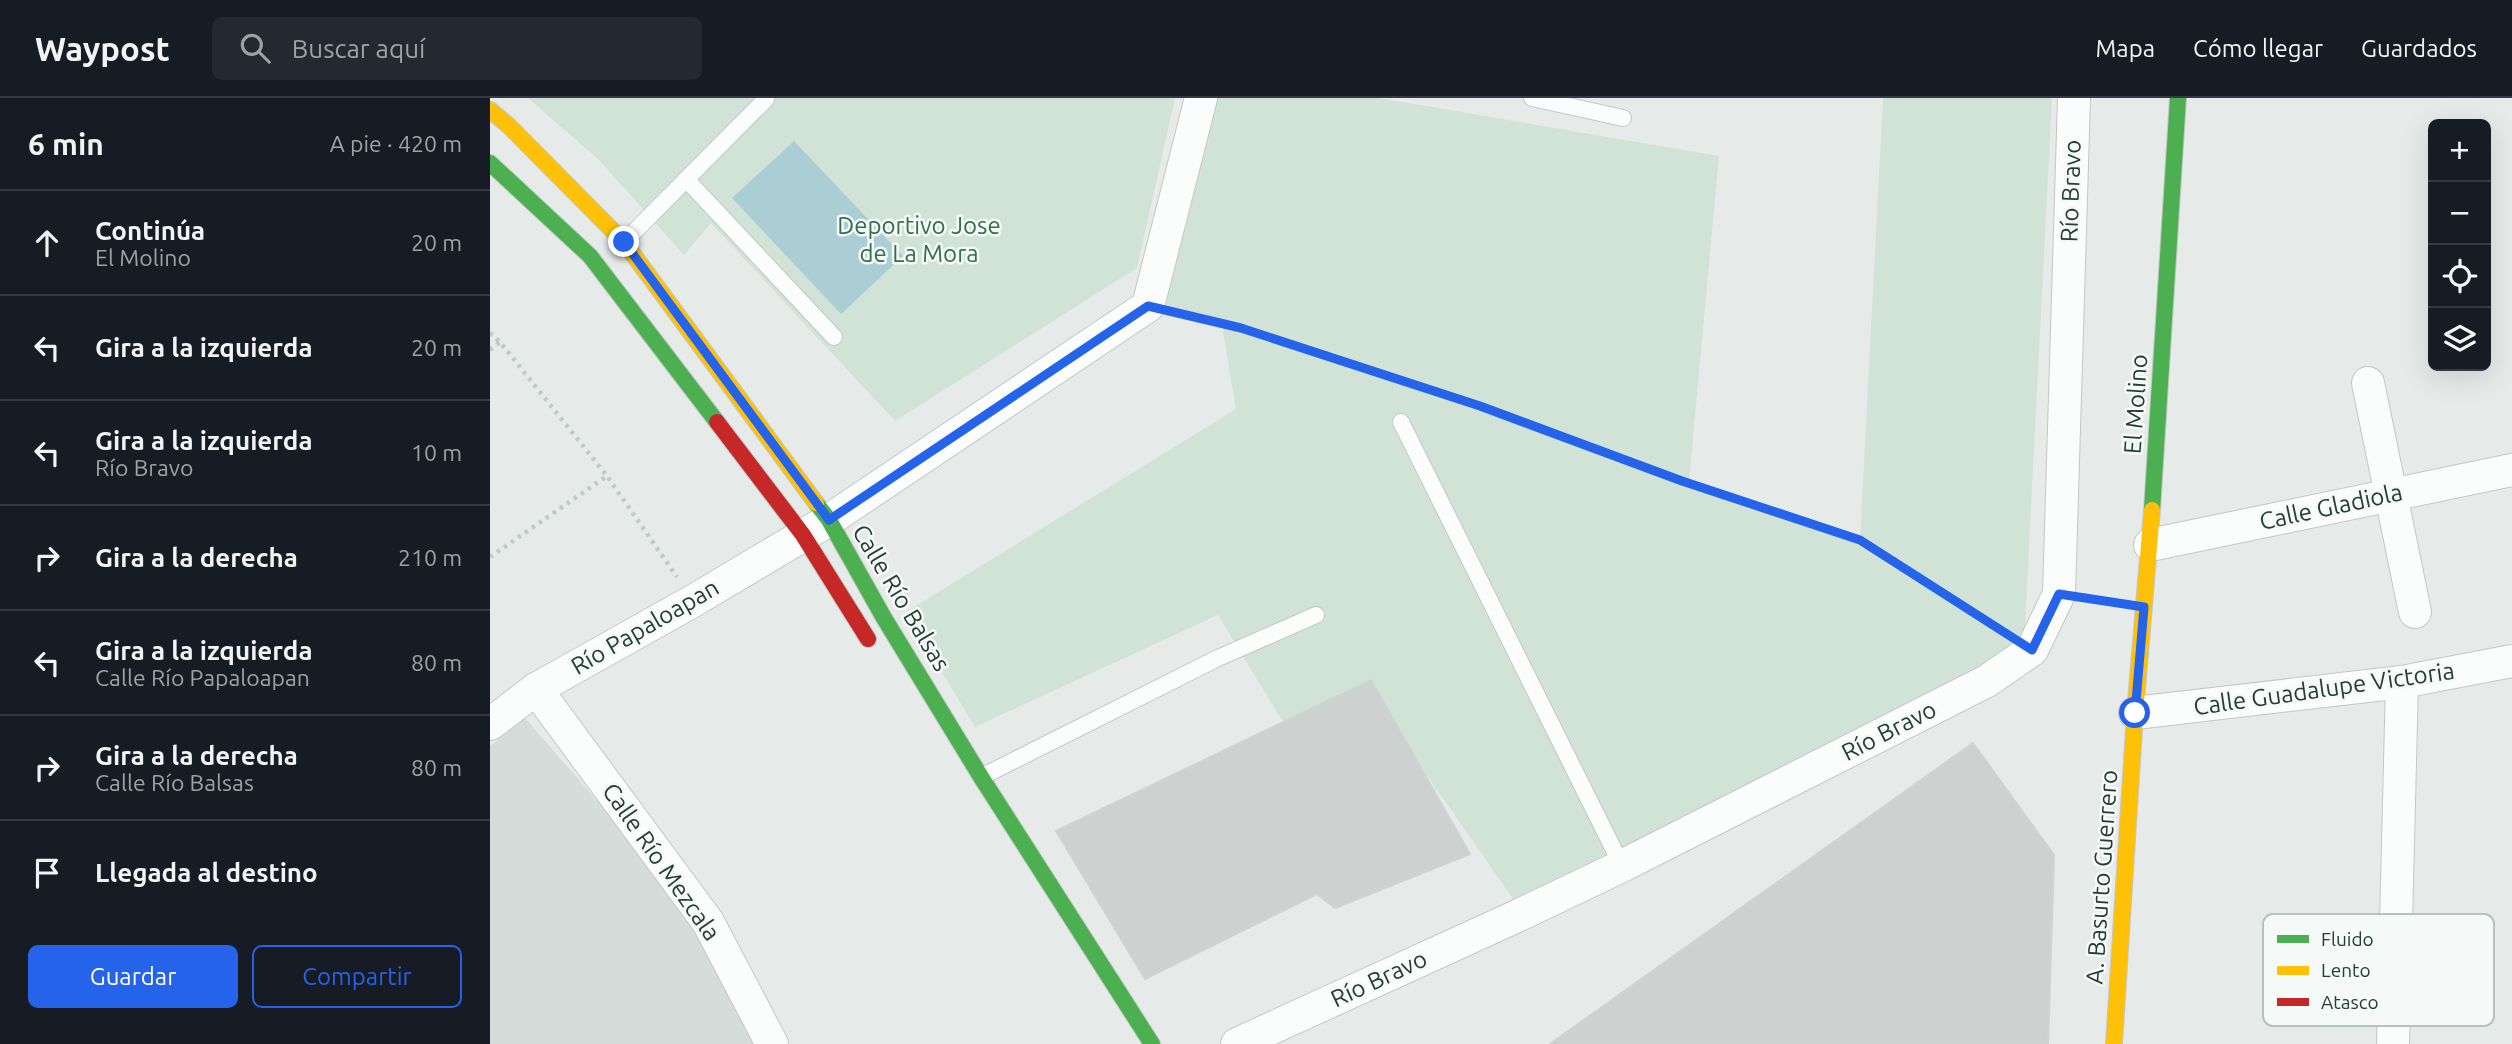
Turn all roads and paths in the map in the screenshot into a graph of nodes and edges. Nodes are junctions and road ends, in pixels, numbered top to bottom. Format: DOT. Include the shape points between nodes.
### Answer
graph roads {
  1 [pos="1201,98"];
  2 [pos="1532,98"];
  3 [pos="2074,98"];
  4 [pos="2178,98"];
  5 [pos="765,99"];
  6 [pos="490,110"];
  7 [pos="1623,118"];
  8 [pos="490,163"];
  9 [pos="685,179"];
  10 [pos="624,242"];
  11 [pos="1148,306"];
  12 [pos="490,333"];
  13 [pos="834,337"];
  14 [pos="500,342"];
  15 [pos="490,350"];
  16 [pos="2368,383"];
  17 [pos="1401,422"];
  18 [pos="2512,470"];
  19 [pos="607,476"];
  20 [pos="2391,495"];
  21 [pos="816,528"];
  22 [pos="2150,545"];
  23 [pos="490,557"];
  24 [pos="2059,594"];
  25 [pos="693,601"];
  26 [pos="2144,607"];
  27 [pos="2415,612"];
  28 [pos="1316,615"];
  29 [pos="2032,650"];
  30 [pos="877,654"];
  31 [pos="2512,661"];
  32 [pos="2402,682"];
  33 [pos="536,689"];
  34 [pos="2135,713"];
  35 [pos="490,724"];
  36 [pos="981,777"];
  37 [pos="1622,866"];
  38 [pos="2396,914"];
  39 [pos="2393,1026"];
  40 [pos="772,1044"];
  41 [pos="1152,1044"];
  42 [pos="1237,1044"];
  43 [pos="2114,1044"];
  44 [pos="2393,1044"];
  1 -- 11 [label="street"];
  2 -- 7 [label="lane"];
  3 -- 24 [label="street, Río Bravo"];
  4 -- 22 [label="street, El Molino"];
  5 -- 9 [label="lane"];
  6 -- 10 [label="street, Calle Río Balsas"];
  8 -- 21 [label="street, Calle Río Balsas" via="590,256"];
  9 -- 10 [label="lane"];
  9 -- 13 [label="lane"];
  10 -- 21 [label="street, Calle Río Balsas"];
  11 -- 21 [label="street, Río Papaloapan"];
  11 -- 29 [label="path" via="1241,328 1480,406 1682,481 1860,540"];
  12 -- 14 [label="path"];
  14 -- 15 [label="path"];
  14 -- 19 [label="path"];
  16 -- 20 [label="street"];
  17 -- 37 [label="lane"];
  18 -- 20 [label="street, Calle Gladiola"];
  19 -- 23 [label="path"];
  19 -- 25 [label="path"];
  20 -- 22 [label="street, Calle Gladiola"];
  20 -- 27 [label="street"];
  21 -- 25 [label="street, Río Papaloapan"];
  21 -- 30 [label="street, Calle Río Balsas"];
  21 -- 36 [label="street, Calle Río Balsas" via="884,618"];
  22 -- 26 [label="street, El Molino"];
  24 -- 26 [label="path"];
  24 -- 29 [label="street, Río Bravo"];
  25 -- 33 [label="street, Río Papaloapan"];
  26 -- 34 [label="street, El Molino"];
  28 -- 36 [label="lane" via="1219,658"];
  29 -- 37 [label="street, Río Bravo" via="1987,681"];
  31 -- 32 [label="street, Calle Guadalupe Victoria"];
  32 -- 34 [label="street, Calle Guadalupe Victoria"];
  32 -- 38 [label="street"];
  33 -- 35 [label="street, Río Papaloapan"];
  33 -- 40 [label="street, Calle Río Mezcala" via="708,922"];
  34 -- 43 [label="street, A. Basurto Guerrero"];
  36 -- 41 [label="street, Calle Río Balsas"];
  37 -- 42 [label="street, Río Bravo"];
  39 -- 44 [label="street"];
}
